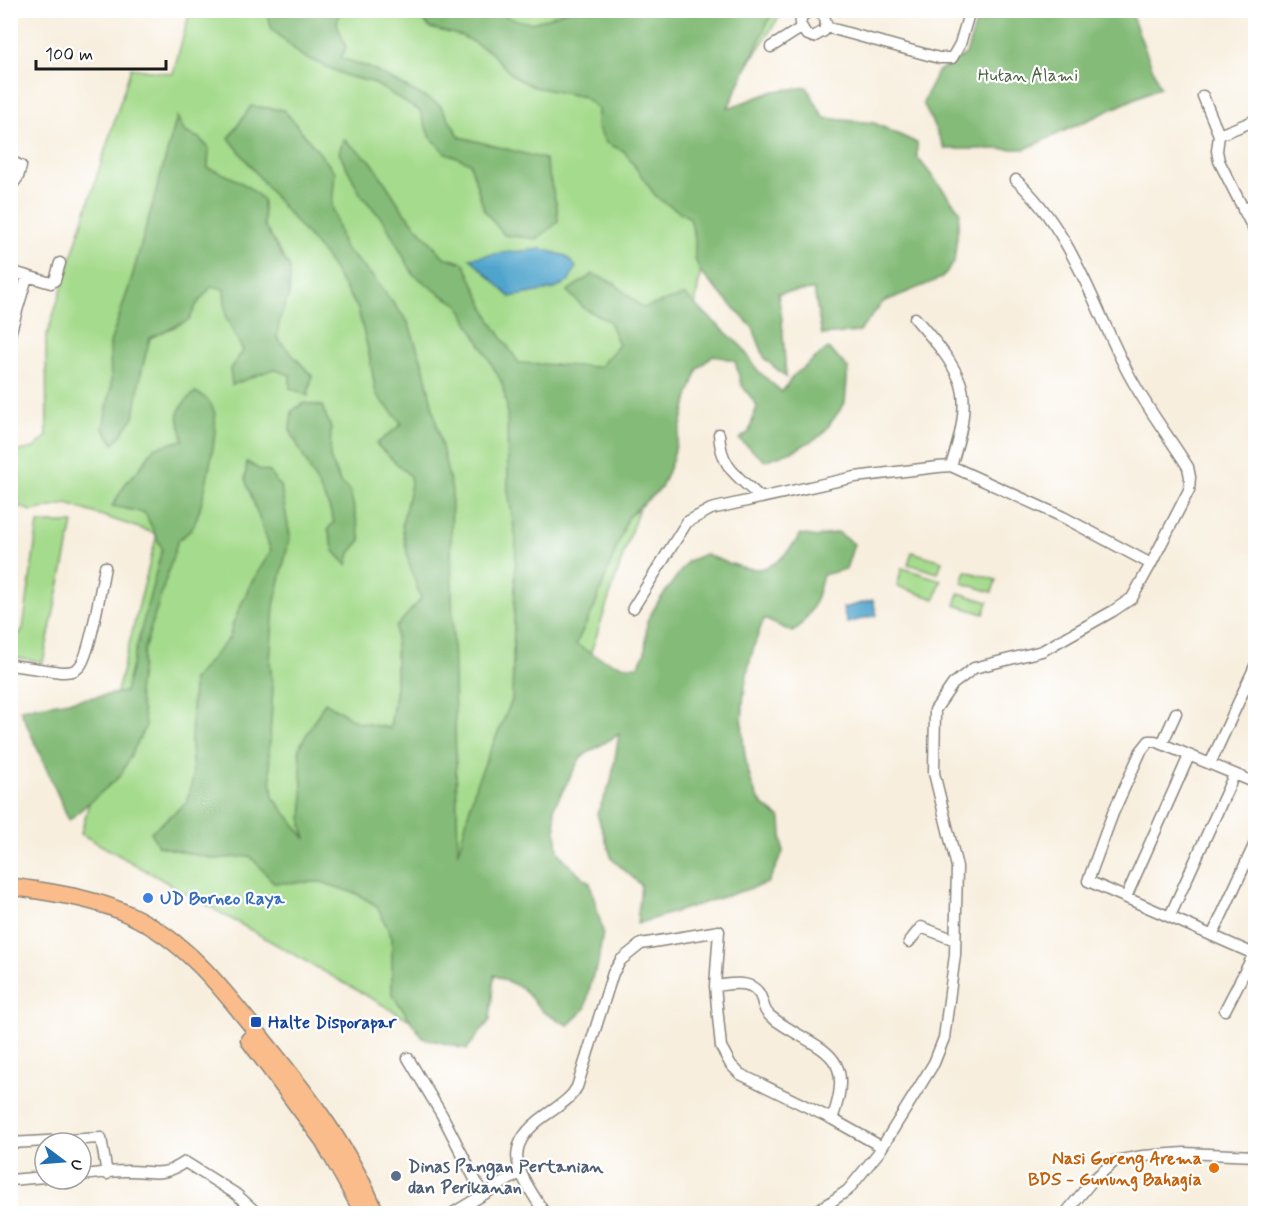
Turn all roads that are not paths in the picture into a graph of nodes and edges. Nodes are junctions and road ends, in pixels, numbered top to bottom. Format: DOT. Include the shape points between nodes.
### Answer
graph roads {
  1 [pos="813,10"];
  2 [pos="970,10"];
  3 [pos="826,27"];
  4 [pos="801,28"];
  5 [pos="771,48"];
  6 [pos="1203,96"];
  7 [pos="1256,120"];
  8 [pos="1219,135"];
  9 [pos="10,161"];
  10 [pos="1016,180"];
  11 [pos="10,188"];
  12 [pos="1256,204"];
  13 [pos="1243,210"];
  14 [pos="1256,234"];
  15 [pos="60,263"];
  16 [pos="10,272"];
  17 [pos="27,277"];
  18 [pos="915,318"];
  19 [pos="10,334"];
  20 [pos="720,434"];
  21 [pos="951,466"];
  22 [pos="761,498"];
  23 [pos="1151,564"];
  24 [pos="105,567"];
  25 [pos="633,608"];
  26 [pos="1256,664"];
  27 [pos="10,665"];
  28 [pos="1176,713"];
  29 [pos="1162,744"];
  30 [pos="1189,756"];
  31 [pos="1210,764"];
  32 [pos="1234,775"];
  33 [pos="1256,783"];
  34 [pos="1256,841"];
  35 [pos="10,886"];
  36 [pos="10,894"];
  37 [pos="1126,897"];
  38 [pos="1170,916"];
  39 [pos="1213,934"];
  40 [pos="955,940"];
  41 [pos="909,942"];
  42 [pos="1255,952"];
  43 [pos="715,986"];
  44 [pos="1225,1010"];
  45 [pos="408,1058"];
  46 [pos="832,1119"];
  47 [pos="10,1143"];
  48 [pos="882,1146"];
  49 [pos="1256,1156"];
  50 [pos="520,1173"];
  51 [pos="107,1174"];
  52 [pos="93,1175"];
  53 [pos="33,1178"];
  54 [pos="10,1180"];
  55 [pos="483,1195"];
  56 [pos="258,1214"];
  57 [pos="364,1214"];
  58 [pos="376,1214"];
  59 [pos="450,1214"];
  60 [pos="545,1214"];
  61 [pos="809,1214"];
  62 [pos="1065,1214"];
  1 -- 3 [label="street" via="824,16"];
  1 -- 4 [label="street" via="802,16"];
  2 -- 3 [label="street" via="957,53 952,57 939,58"];
  3 -- 4 [label="street" via="813,37"];
  4 -- 5 [label="street"];
  6 -- 8 [label="street"];
  7 -- 8 [label="street"];
  8 -- 13 [label="street" via="1219,161"];
  9 -- 11 [label="street" via="21,166"];
  10 -- 23 [label="street" via="1057,227 1125,368 1188,467 1189,490"];
  12 -- 13 [label="street"];
  13 -- 14 [label="street"];
  15 -- 17 [label="street" via="51,284"];
  16 -- 17 [label="street"];
  17 -- 19 [label="street"];
  18 -- 21 [label="street" via="960,380 961,434"];
  20 -- 22 [label="street" via="724,462"];
  21 -- 22 [label="street" via="855,477"];
  21 -- 23 [label="street" via="1063,517"];
  22 -- 25 [label="street" via="711,509 687,522"];
  23 -- 40 [label="street" via="1132,598 1113,611 1041,651 974,668 953,684 935,710 934,773 957,867"];
  24 -- 27 [label="street" via="81,666 69,672"];
  26 -- 31 [label="street"];
  28 -- 29 [label="street"];
  29 -- 30 [label="street"];
  29 -- 37 [label="street" via="1149,741 1141,751 1088,879"];
  30 -- 31 [label="street"];
  30 -- 37 [label="street"];
  31 -- 32 [label="street"];
  32 -- 33 [label="street"];
  32 -- 38 [label="street"];
  34 -- 39 [label="street"];
  35 -- 58 [label="highway" via="70,896 114,909 142,921 184,949 221,987 298,1084 333,1133"];
  36 -- 57 [label="highway" via="69,904 117,919 160,943 191,968 323,1140"];
  37 -- 38 [label="street"];
  38 -- 39 [label="street"];
  39 -- 42 [label="street"];
  40 -- 41 [label="street" via="921,927"];
  40 -- 48 [label="street" via="944,1038 934,1063"];
  42 -- 44 [label="street"];
  43 -- 46 [label="street" via="721,1047 731,1065 740,1074"];
  43 -- 46 [label="street" via="738,983 752,987 768,1015 827,1053 841,1079"];
  43 -- 50 [label="street" via="718,931 641,944 621,960 613,973 577,1087 568,1100 525,1131 517,1157"];
  45 -- 55 [label="street"];
  46 -- 48 [label="street"];
  47 -- 51 [label="street" via="101,1138"];
  48 -- 61 [label="street" via="848,1190"];
  49 -- 62 [label="street" via="1184,1154 1115,1161 1092,1181"];
  50 -- 55 [label="street"];
  50 -- 60 [label="street"];
  51 -- 52 [label="street"];
  51 -- 56 [label="street" via="170,1172 185,1162 236,1194"];
  53 -- 54 [label="street"];
  55 -- 59 [label="street"];
}
